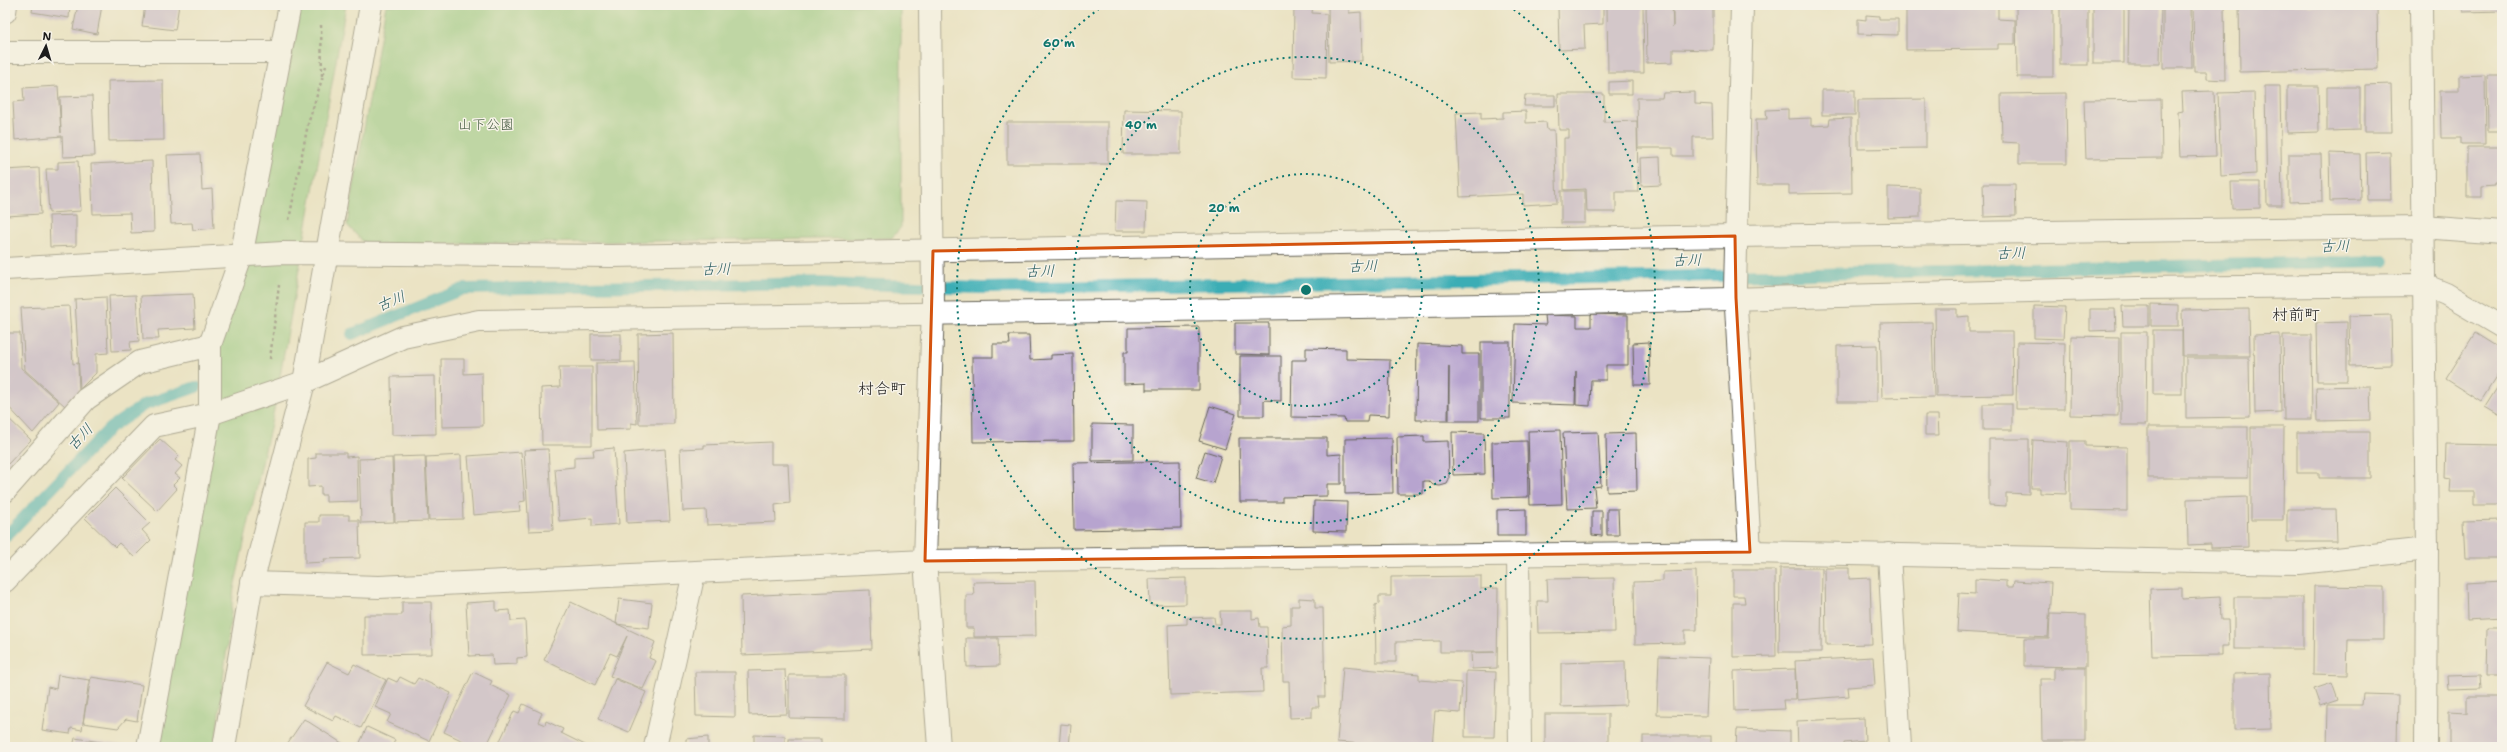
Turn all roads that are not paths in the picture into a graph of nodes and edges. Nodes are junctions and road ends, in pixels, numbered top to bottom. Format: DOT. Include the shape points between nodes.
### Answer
graph roads {
  1 [pos="6,5"];
  2 [pos="290,5"];
  3 [pos="371,5"];
  4 [pos="930,5"];
  5 [pos="1742,5"];
  6 [pos="2421,5"];
  7 [pos="5,12"];
  8 [pos="5,52"];
  9 [pos="282,52"];
  10 [pos="2423,227"];
  11 [pos="2502,233"];
  12 [pos="1735,242"];
  13 [pos="328,253"];
  14 [pos="933,255"];
  15 [pos="241,257"];
  16 [pos="5,269"];
  17 [pos="2424,286"];
  18 [pos="1736,294"];
  19 [pos="933,310"];
  20 [pos="2502,327"];
  21 [pos="210,345"];
  22 [pos="304,382"];
  23 [pos="210,414"];
  24 [pos="5,491"];
  25 [pos="2427,549"];
  26 [pos="1750,552"];
  27 [pos="1518,554"];
  28 [pos="1889,554"];
  29 [pos="925,561"];
  30 [pos="694,573"];
  31 [pos="5,581"];
  32 [pos="252,583"];
  33 [pos="148,747"];
  34 [pos="224,747"];
  35 [pos="655,747"];
  36 [pos="939,747"];
  37 [pos="1520,747"];
  38 [pos="1900,747"];
  39 [pos="2426,747"];
  1 -- 7 [label="street"];
  2 -- 9 [label="street"];
  3 -- 13 [label="street"];
  4 -- 14 [label="street"];
  5 -- 12 [label="street"];
  6 -- 10 [label="street"];
  8 -- 9 [label="street"];
  9 -- 15 [label="street"];
  10 -- 11 [label="street"];
  10 -- 12 [label="street"];
  10 -- 17 [label="street"];
  12 -- 14 [label="street"];
  12 -- 18 [label="street"];
  13 -- 14 [label="street" via="612,256"];
  13 -- 15 [label="street" via="283,253"];
  13 -- 22 [label="street"];
  14 -- 19 [label="street"];
  15 -- 16 [label="street"];
  15 -- 21 [label="street"];
  17 -- 18 [label="street"];
  17 -- 20 [label="street" via="2446,294"];
  17 -- 25 [label="street"];
  18 -- 19 [label="street"];
  18 -- 26 [label="street"];
  19 -- 22 [label="street" via="479,321 403,337"];
  19 -- 29 [label="street"];
  21 -- 23 [label="street"];
  21 -- 24 [label="street" via="140,362 86,399"];
  22 -- 23 [label="street"];
  22 -- 32 [label="street"];
  23 -- 31 [label="street" via="154,426"];
  23 -- 33 [label="street"];
  25 -- 28 [label="street" via="2298,563"];
  25 -- 39 [label="street"];
  26 -- 27 [label="street"];
  26 -- 28 [label="street"];
  27 -- 29 [label="street"];
  27 -- 37 [label="street"];
  28 -- 38 [label="street"];
  29 -- 30 [label="street"];
  29 -- 36 [label="street"];
  30 -- 32 [label="street" via="379,587"];
  30 -- 35 [label="street"];
  32 -- 34 [label="street"];
}
